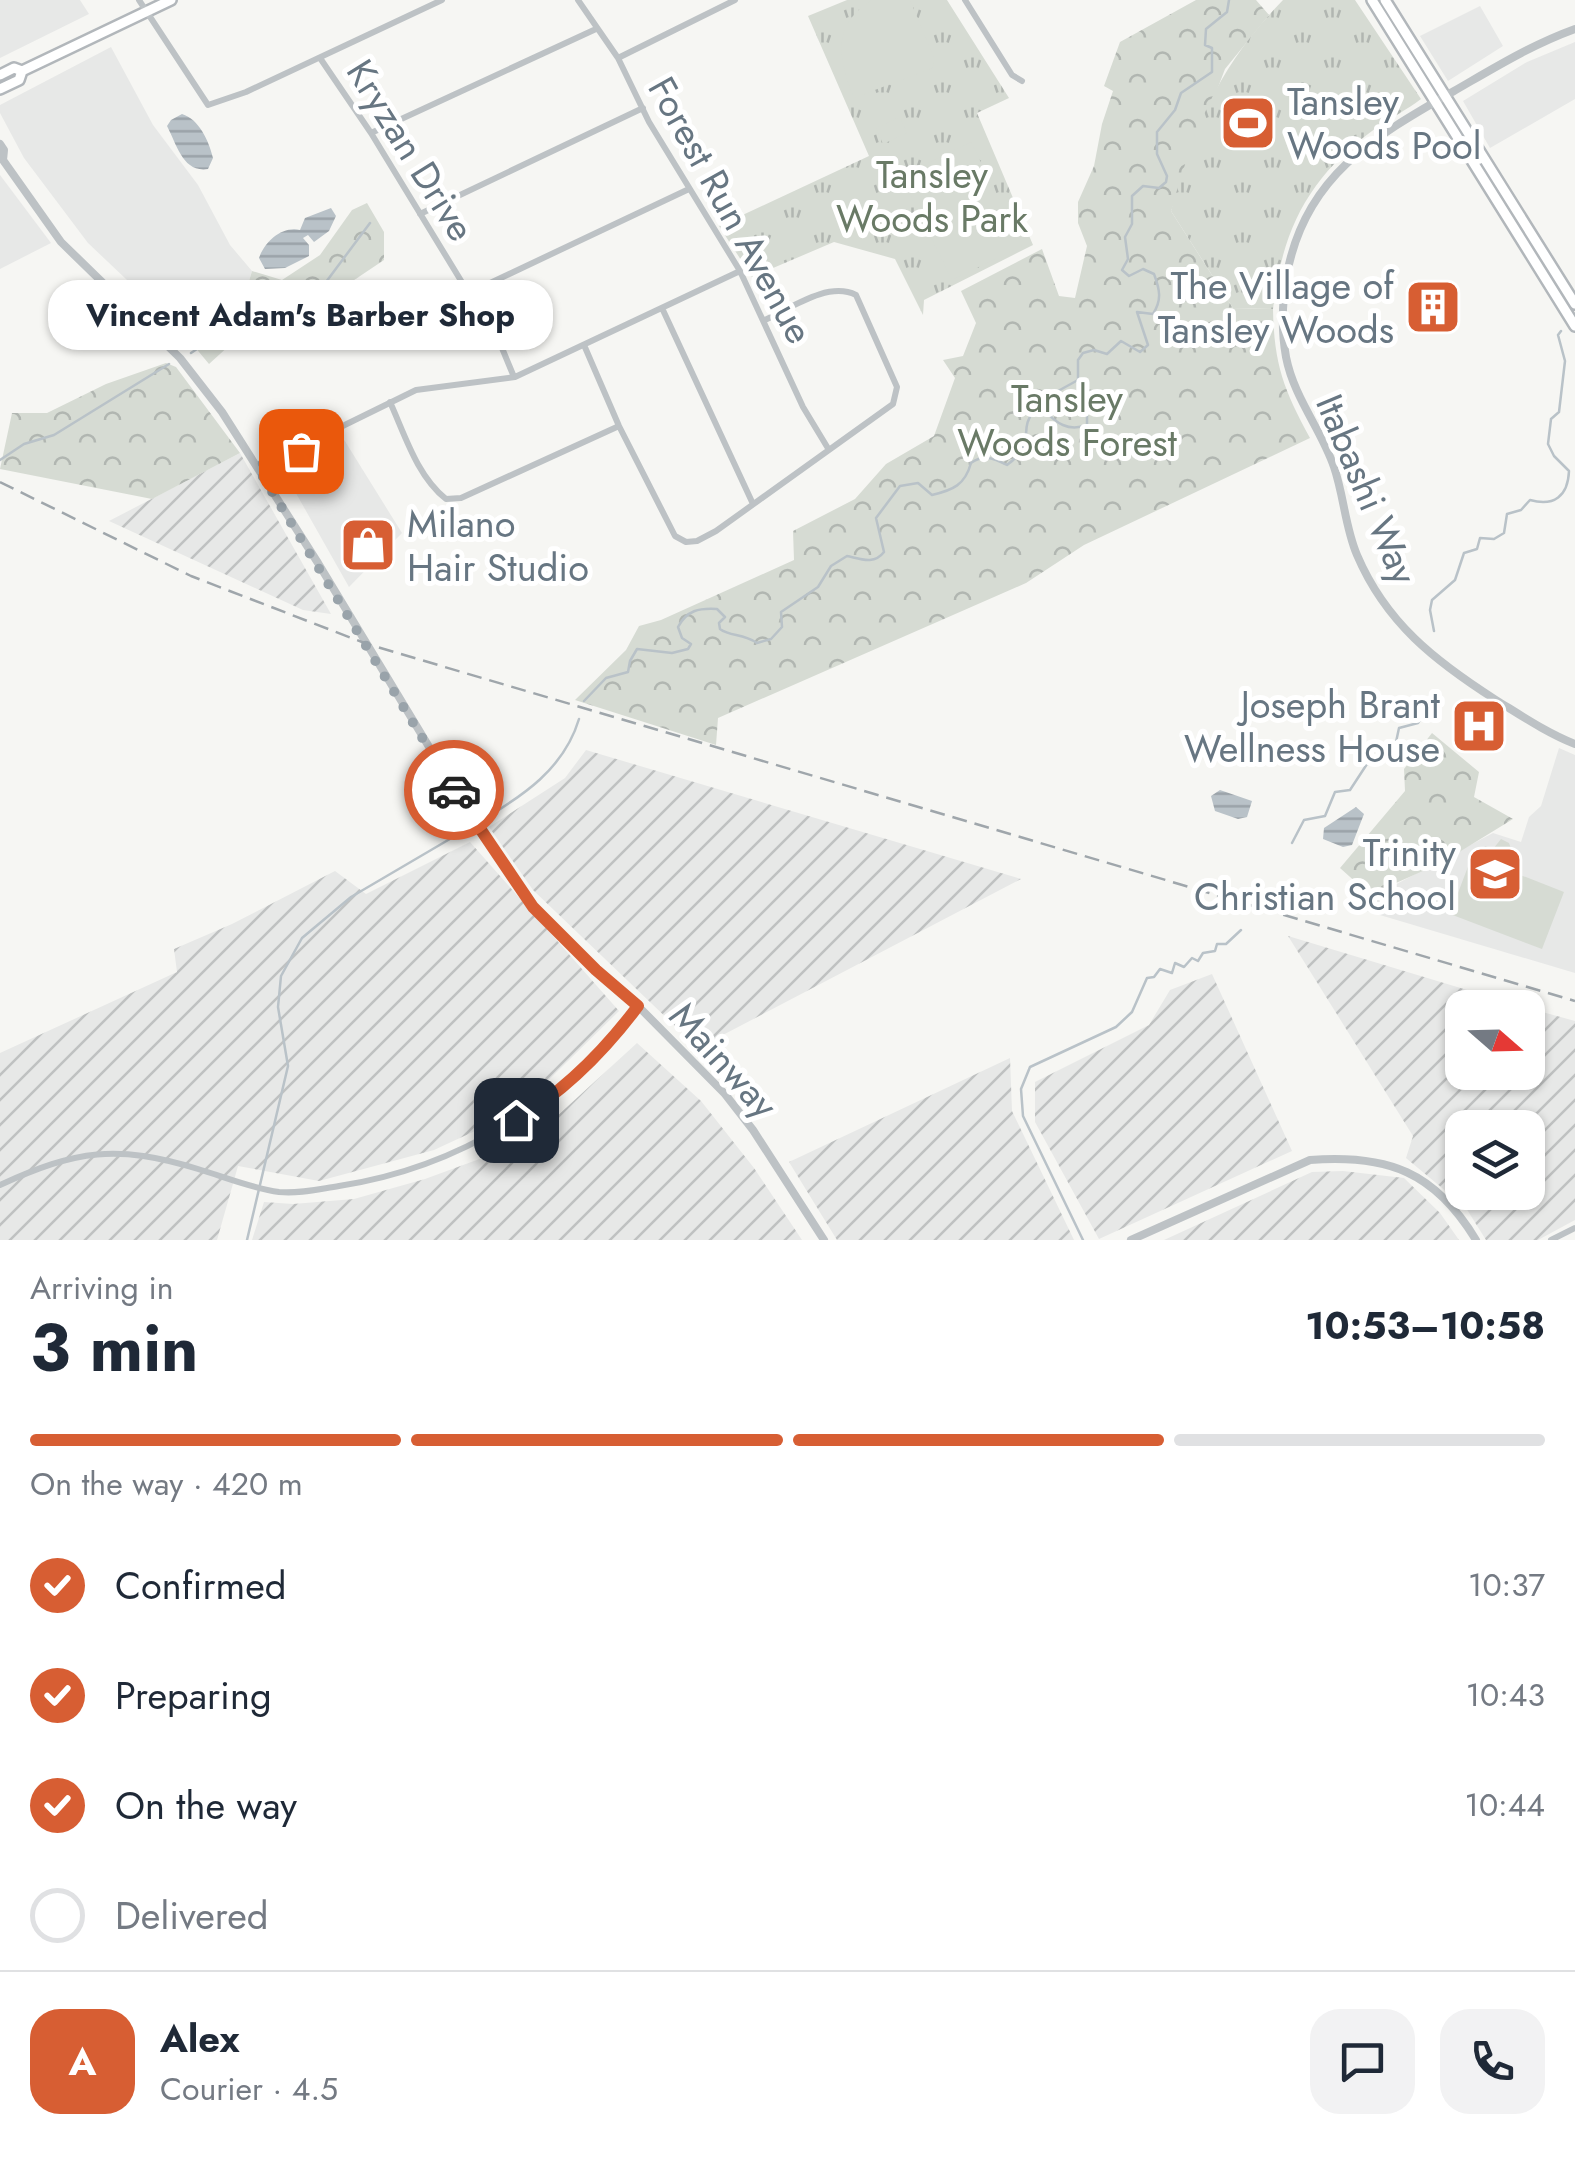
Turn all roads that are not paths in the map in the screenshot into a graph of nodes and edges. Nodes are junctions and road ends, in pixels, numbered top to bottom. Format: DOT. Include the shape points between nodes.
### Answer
graph roads {
  1 [pos="139,0"];
  2 [pos="171,0"];
  3 [pos="442,0"];
  4 [pos="578,0"];
  5 [pos="736,0"];
  6 [pos="965,0"];
  7 [pos="1372,0"];
  8 [pos="1385,0"];
  9 [pos="146,12"];
  10 [pos="596,28"];
  11 [pos="1575,29"];
  12 [pos="320,58"];
  13 [pos="618,58"];
  14 [pos="22,71"];
  15 [pos="0,74"];
  16 [pos="1022,81"];
  17 [pos="0,89"];
  18 [pos="1440,100"];
  19 [pos="644,108"];
  20 [pos="372,133"];
  21 [pos="0,144"];
  22 [pos="2,159"];
  23 [pos="690,188"];
  24 [pos="420,214"];
  25 [pos="740,271"];
  26 [pos="469,293"];
  27 [pos="1575,304"];
  28 [pos="662,308"];
  29 [pos="765,320"];
  30 [pos="1575,326"];
  31 [pos="584,345"];
  32 [pos="514,377"];
  33 [pos="390,402"];
  34 [pos="619,426"];
  35 [pos="828,450"];
  36 [pos="257,467"];
  37 [pos="753,504"];
  38 [pos="1575,744"];
  39 [pos="638,1006"];
  40 [pos="0,1185"];
  41 [pos="1575,1228"];
  42 [pos="824,1240"];
  43 [pos="1131,1240"];
  44 [pos="1476,1240"];
  45 [pos="1551,1240"];
  1 -- 9 [label="street"];
  2 -- 9 [label="main road"];
  3 -- 12 [label="street"];
  4 -- 10 [label="street, Forest Run Avenue"];
  5 -- 13 [label="street"];
  6 -- 16 [label="street"];
  7 -- 18 [label="main road"];
  8 -- 18 [label="main road"];
  9 -- 12 [label="street" via="208,105"];
  9 -- 14 [label="main road"];
  10 -- 13 [label="street, Forest Run Avenue"];
  10 -- 20 [label="street"];
  11 -- 18 [label="street, Itabashi Way"];
  12 -- 20 [label="street, Kryzan Drive"];
  13 -- 19 [label="street, Forest Run Avenue"];
  14 -- 15 [label="main road"];
  14 -- 17 [label="main road" via="19,80"];
  18 -- 27 [label="main road"];
  18 -- 30 [label="main road"];
  18 -- 38 [label="street, Itabashi Way" via="1352,156 1314,201 1293,248 1285,288 1289,371 1333,462 1356,553 1385,608 1441,664"];
  19 -- 23 [label="street, Forest Run Avenue"];
  19 -- 24 [label="street"];
  20 -- 24 [label="street, Kryzan Drive"];
  21 -- 22 [label="street, Mainway"];
  22 -- 36 [label="street, Mainway" via="61,242 202,384"];
  23 -- 25 [label="street, Forest Run Avenue"];
  23 -- 26 [label="street"];
  24 -- 26 [label="street, Kryzan Drive"];
  25 -- 28 [label="street"];
  25 -- 29 [label="street, Forest Run Avenue"];
  26 -- 32 [label="street, Kryzan Drive"];
  28 -- 31 [label="street"];
  28 -- 37 [label="street"];
  29 -- 35 [label="street, Forest Run Avenue"];
  29 -- 35 [label="street" via="830,290 856,294 897,386 893,404"];
  31 -- 32 [label="street"];
  31 -- 34 [label="street"];
  32 -- 33 [label="street" via="434,386"];
  33 -- 34 [label="street" via="421,470 446,499"];
  33 -- 36 [label="street" via="273,466"];
  34 -- 37 [label="street" via="675,536 696,541"];
  35 -- 37 [label="street"];
  36 -- 39 [label="street, Mainway" via="533,907"];
  39 -- 40 [label="street" via="578,1072 524,1115 430,1163 382,1178 292,1193 110,1152 60,1161"];
  39 -- 42 [label="street, Mainway" via="753,1130"];
  41 -- 45 [label="street"];
  43 -- 44 [label="street" via="1310,1160 1338,1158 1394,1164 1422,1179 1446,1198"];
}
